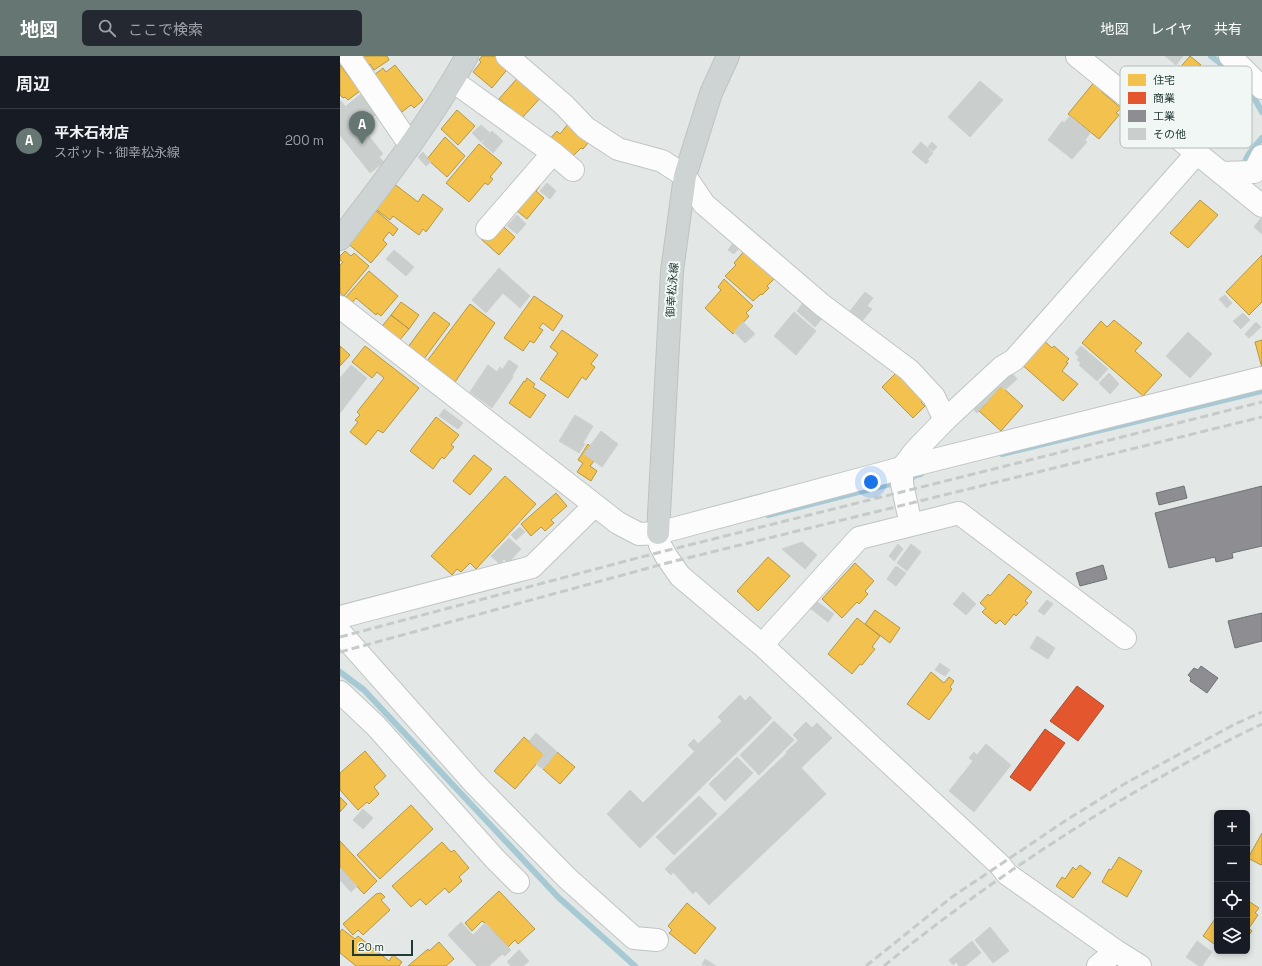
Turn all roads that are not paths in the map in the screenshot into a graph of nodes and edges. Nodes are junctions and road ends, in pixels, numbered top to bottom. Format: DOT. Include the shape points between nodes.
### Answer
graph roads {
  1 [pos="349,56"];
  2 [pos="467,56"];
  3 [pos="507,56"];
  4 [pos="728,56"];
  5 [pos="1077,56"];
  6 [pos="1230,56"];
  7 [pos="1240,66"];
  8 [pos="1252,78"];
  9 [pos="453,81"];
  10 [pos="1262,88"];
  11 [pos="1120,91"];
  12 [pos="410,146"];
  13 [pos="1191,148"];
  14 [pos="553,153"];
  15 [pos="1197,153"];
  16 [pos="573,170"];
  17 [pos="1248,172"];
  18 [pos="685,176"];
  19 [pos="1262,206"];
  20 [pos="487,229"];
  21 [pos="340,239"];
  22 [pos="340,307"];
  23 [pos="1262,378"];
  24 [pos="945,420"];
  25 [pos="902,477"];
  26 [pos="595,505"];
  27 [pos="911,526"];
  28 [pos="658,533"];
  29 [pos="340,617"];
  30 [pos="340,632"];
  31 [pos="1125,638"];
  32 [pos="762,645"];
  33 [pos="340,692"];
  34 [pos="518,882"];
  35 [pos="657,940"];
  36 [pos="1116,951"];
  37 [pos="1098,966"];
  38 [pos="1140,966"];
  1 -- 12 [label="street"];
  2 -- 9 [label="main road"];
  3 -- 18 [label="street" via="564,105 586,128 618,148 662,161"];
  4 -- 18 [label="main road, 御幸松永線" via="711,93"];
  5 -- 11 [label="street"];
  6 -- 7 [label="street"];
  8 -- 10 [label="street"];
  9 -- 12 [label="main road"];
  9 -- 14 [label="street"];
  12 -- 21 [label="main road"];
  13 -- 15 [label="street"];
  14 -- 16 [label="street"];
  14 -- 20 [label="street"];
  15 -- 17 [label="street"];
  15 -- 24 [label="street" via="1014,360"];
  17 -- 19 [label="street"];
  18 -- 24 [label="street" via="704,204 822,305 909,370 934,397"];
  18 -- 28 [label="main road, 御幸松永線" via="672,271"];
  22 -- 26 [label="street"];
  23 -- 25 [label="street"];
  24 -- 25 [label="street" via="915,451"];
  25 -- 27 [label="street"];
  25 -- 28 [label="street"];
  26 -- 28 [label="street" via="618,523 640,534"];
  26 -- 29 [label="street" via="532,567"];
  27 -- 31 [label="street" via="959,513"];
  27 -- 32 [label="street" via="859,538"];
  28 -- 32 [label="street" via="660,545 680,576"];
  30 -- 35 [label="street" via="474,783 568,878 634,938"];
  32 -- 36 [label="street" via="1007,874"];
  33 -- 34 [label="street" via="376,726"];
  36 -- 37 [label="street"];
  36 -- 38 [label="street"];
}
